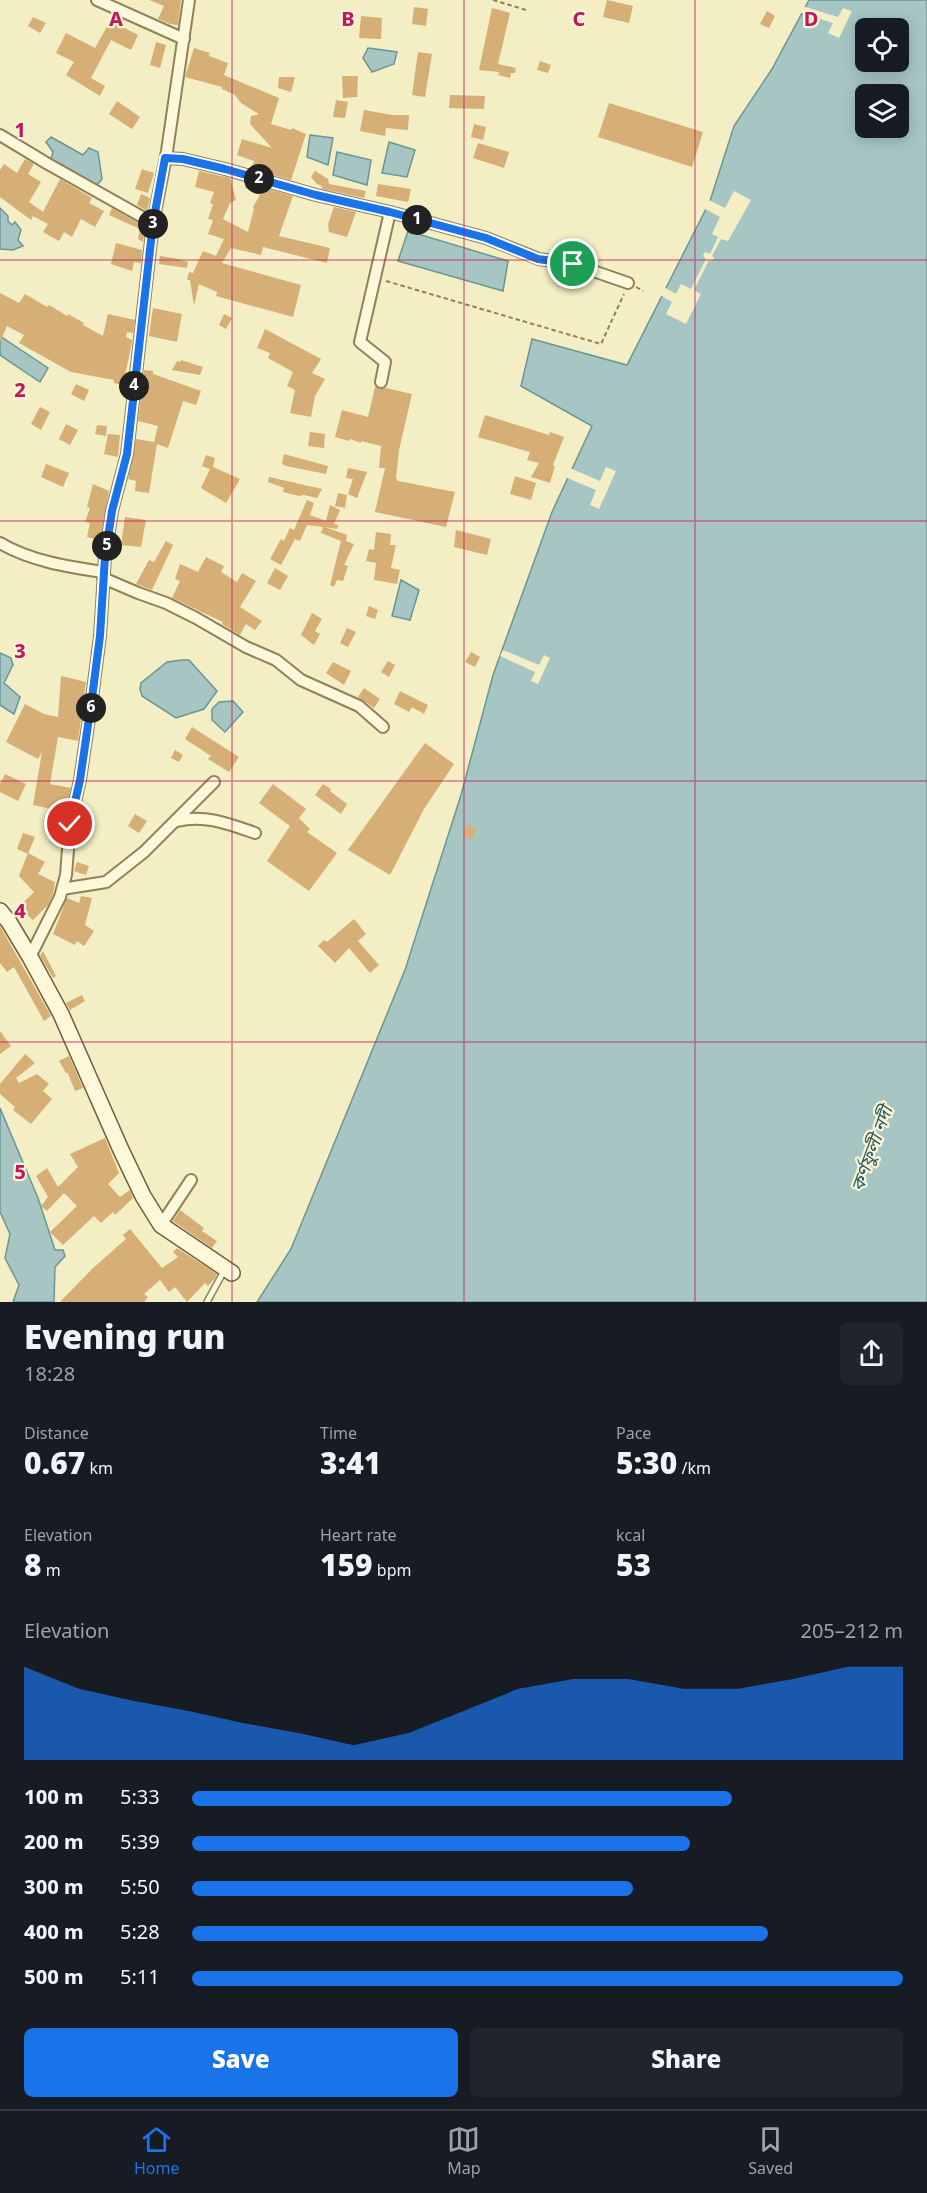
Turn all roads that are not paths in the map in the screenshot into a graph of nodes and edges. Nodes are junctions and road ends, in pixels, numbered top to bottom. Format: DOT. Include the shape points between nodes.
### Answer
graph roads {
  1 [pos="97,0"];
  2 [pos="189,0"];
  3 [pos="184,39"];
  4 [pos="0,135"];
  5 [pos="165,158"];
  6 [pos="390,212"];
  7 [pos="153,223"];
  8 [pos="628,283"];
  9 [pos="381,382"];
  10 [pos="0,543"];
  11 [pos="103,575"];
  12 [pos="383,727"];
  13 [pos="214,782"];
  14 [pos="177,821"];
  15 [pos="255,833"];
  16 [pos="62,889"];
  17 [pos="0,911"];
  18 [pos="30,957"];
  19 [pos="191,1180"];
  20 [pos="161,1225"];
  21 [pos="229,1271"];
  22 [pos="207,1302"];
  1 -- 3 [label="street"];
  2 -- 3 [label="street"];
  3 -- 5 [label="street"];
  4 -- 7 [label="street"];
  5 -- 6 [label="street" via="225,169"];
  5 -- 7 [label="street"];
  6 -- 8 [label="street"];
  6 -- 9 [label="street" via="360,342 385,362"];
  7 -- 11 [label="street" via="127,454 112,511"];
  10 -- 11 [label="street" via="15,552"];
  11 -- 12 [label="street" via="276,660 301,680 359,706"];
  11 -- 16 [label="street" via="92,698"];
  13 -- 14 [label="street"];
  14 -- 15 [label="street" via="194,816"];
  14 -- 16 [label="street" via="106,882"];
  16 -- 18 [label="street"];
  17 -- 18 [label="main road"];
  18 -- 20 [label="main road" via="70,1033 143,1196"];
  19 -- 20 [label="street"];
  20 -- 21 [label="main road"];
  21 -- 22 [label="lane"];
}
